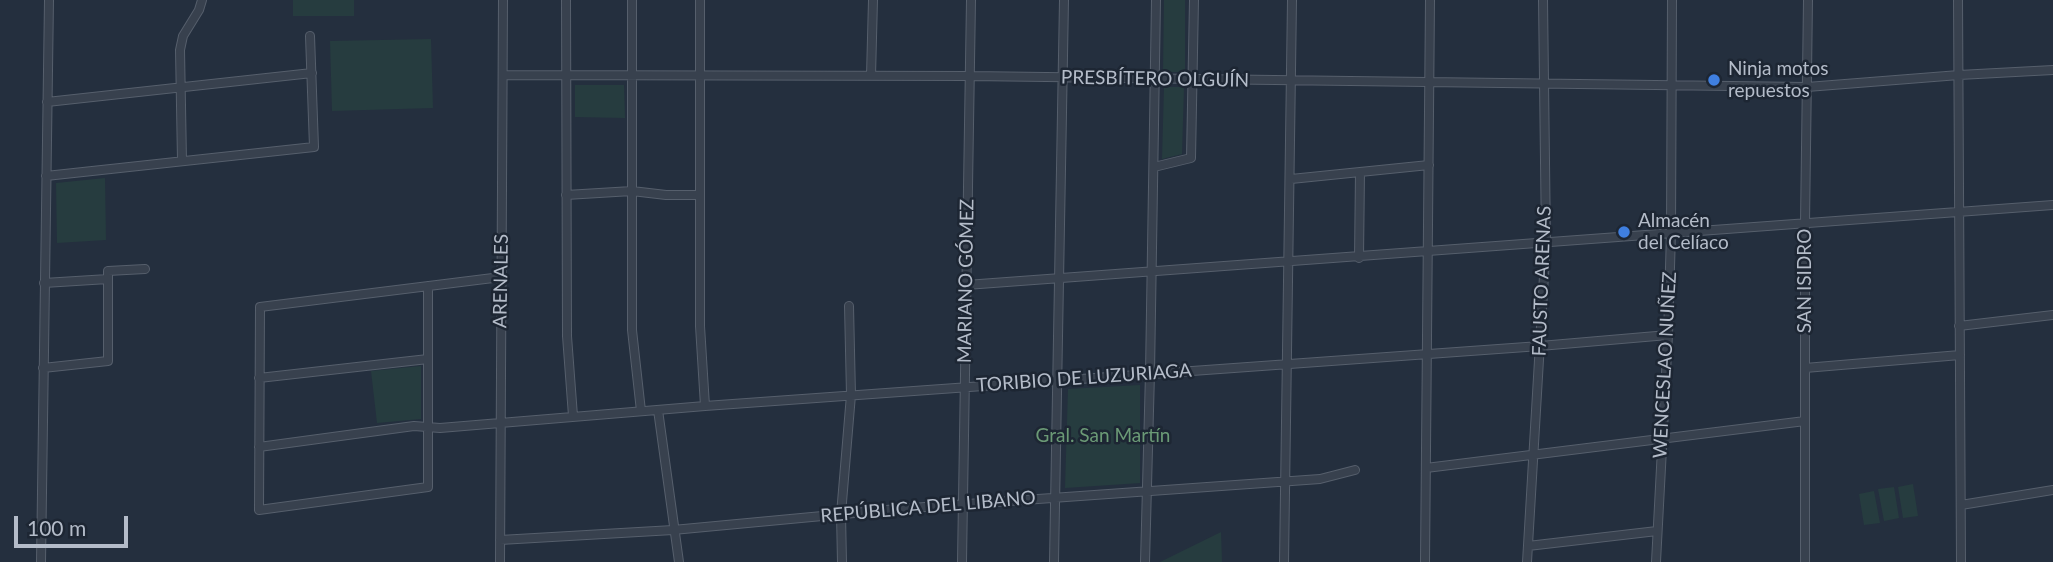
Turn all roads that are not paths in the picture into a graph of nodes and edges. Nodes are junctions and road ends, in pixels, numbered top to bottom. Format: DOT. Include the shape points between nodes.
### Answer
graph roads {
  1 [pos="49,0"];
  2 [pos="202,0"];
  3 [pos="503,0"];
  4 [pos="566,0"];
  5 [pos="632,0"];
  6 [pos="700,0"];
  7 [pos="873,0"];
  8 [pos="971,0"];
  9 [pos="1064,0"];
  10 [pos="1156,0"];
  11 [pos="1194,0"];
  12 [pos="1293,0"];
  13 [pos="1430,0"];
  14 [pos="1543,0"];
  15 [pos="1672,0"];
  16 [pos="1808,0"];
  17 [pos="1958,0"];
  18 [pos="310,36"];
  19 [pos="2053,70"];
  20 [pos="312,73"];
  21 [pos="503,75"];
  22 [pos="567,75"];
  23 [pos="633,75"];
  24 [pos="1959,75"];
  25 [pos="699,76"];
  26 [pos="871,76"];
  27 [pos="970,76"];
  28 [pos="1063,78"];
  29 [pos="1156,79"];
  30 [pos="1194,80"];
  31 [pos="1291,81"];
  32 [pos="1429,82"];
  33 [pos="1544,82"];
  34 [pos="1671,85"];
  35 [pos="180,87"];
  36 [pos="1807,87"];
  37 [pos="47,102"];
  38 [pos="182,161"];
  39 [pos="1429,166"];
  40 [pos="1154,167"];
  41 [pos="1360,172"];
  42 [pos="46,176"];
  43 [pos="1291,179"];
  44 [pos="632,191"];
  45 [pos="566,195"];
  46 [pos="699,195"];
  47 [pos="2053,205"];
  48 [pos="1959,212"];
  49 [pos="1805,223"];
  50 [pos="1671,233"];
  51 [pos="1546,242"];
  52 [pos="1429,252"];
  53 [pos="1359,258"];
  54 [pos="1289,263"];
  55 [pos="145,269"];
  56 [pos="1152,273"];
  57 [pos="501,278"];
  58 [pos="108,279"];
  59 [pos="1059,279"];
  60 [pos="44,283"];
  61 [pos="967,285"];
  62 [pos="428,286"];
  63 [pos="849,306"];
  64 [pos="2053,314"];
  65 [pos="1959,326"];
  66 [pos="1668,335"];
  67 [pos="1541,346"];
  68 [pos="1428,354"];
  69 [pos="1960,355"];
  70 [pos="428,359"];
  71 [pos="1287,364"];
  72 [pos="43,368"];
  73 [pos="1805,368"];
  74 [pos="1150,373"];
  75 [pos="259,378"];
  76 [pos="1057,380"];
  77 [pos="965,387"];
  78 [pos="851,396"];
  79 [pos="705,406"];
  80 [pos="658,410"];
  81 [pos="640,411"];
  82 [pos="573,416"];
  83 [pos="1805,421"];
  84 [pos="500,422"];
  85 [pos="428,427"];
  86 [pos="1663,439"];
  87 [pos="259,447"];
  88 [pos="1533,456"];
  89 [pos="1426,468"];
  90 [pos="1355,470"];
  91 [pos="1285,481"];
  92 [pos="2053,490"];
  93 [pos="1147,491"];
  94 [pos="1055,497"];
  95 [pos="963,504"];
  96 [pos="1961,505"];
  97 [pos="841,514"];
  98 [pos="673,530"];
  99 [pos="1657,531"];
  100 [pos="500,541"];
  101 [pos="1528,546"];
  102 [pos="41,562"];
  103 [pos="499,562"];
  104 [pos="679,562"];
  105 [pos="842,562"];
  106 [pos="962,562"];
  107 [pos="1054,562"];
  108 [pos="1145,562"];
  109 [pos="1283,562"];
  110 [pos="1425,562"];
  111 [pos="1527,562"];
  112 [pos="1656,562"];
  113 [pos="1805,562"];
  114 [pos="1961,562"];
  1 -- 37 [label="street"];
  2 -- 35 [label="street" via="183,36"];
  3 -- 21 [label="street, ARENALES"];
  4 -- 22 [label="street"];
  5 -- 23 [label="street"];
  6 -- 25 [label="street"];
  7 -- 26 [label="street"];
  8 -- 27 [label="street, MARIANO GÓMEZ"];
  9 -- 28 [label="street"];
  10 -- 29 [label="street"];
  11 -- 30 [label="street"];
  12 -- 31 [label="street"];
  13 -- 32 [label="street"];
  14 -- 33 [label="street, FAUSTO ARENAS"];
  15 -- 34 [label="street, WENCESLAO NUÑEZ"];
  16 -- 36 [label="street, SAN ISIDRO"];
  17 -- 24 [label="street"];
  18 -- 20 [label="street"];
  19 -- 24 [label="street, PRESBÍTERO OLGUÍN"];
  20 -- 35 [label="street"];
  20 -- 38 [label="street" via="314,147"];
  21 -- 22 [label="street, PRESBÍTERO OLGUÍN"];
  21 -- 57 [label="street, ARENALES"];
  22 -- 23 [label="street, PRESBÍTERO OLGUÍN"];
  22 -- 45 [label="street"];
  23 -- 25 [label="street, PRESBÍTERO OLGUÍN"];
  23 -- 44 [label="street"];
  24 -- 36 [label="street, PRESBÍTERO OLGUÍN"];
  24 -- 48 [label="street"];
  25 -- 26 [label="street, PRESBÍTERO OLGUÍN"];
  25 -- 46 [label="street"];
  26 -- 27 [label="street, PRESBÍTERO OLGUÍN"];
  27 -- 28 [label="street, PRESBÍTERO OLGUÍN"];
  27 -- 61 [label="street, MARIANO GÓMEZ"];
  28 -- 29 [label="street, PRESBÍTERO OLGUÍN"];
  28 -- 59 [label="street"];
  29 -- 30 [label="street, PRESBÍTERO OLGUÍN"];
  29 -- 40 [label="street"];
  30 -- 31 [label="street, PRESBÍTERO OLGUÍN"];
  30 -- 40 [label="street" via="1191,158"];
  31 -- 32 [label="street, PRESBÍTERO OLGUÍN"];
  31 -- 43 [label="street"];
  32 -- 33 [label="street, PRESBÍTERO OLGUÍN"];
  32 -- 39 [label="street"];
  33 -- 34 [label="street, PRESBÍTERO OLGUÍN"];
  33 -- 51 [label="street, FAUSTO ARENAS"];
  34 -- 36 [label="street, PRESBÍTERO OLGUÍN"];
  34 -- 50 [label="street, WENCESLAO NUÑEZ"];
  35 -- 37 [label="street"];
  35 -- 38 [label="street"];
  36 -- 49 [label="street, SAN ISIDRO"];
  37 -- 42 [label="street"];
  38 -- 42 [label="street"];
  39 -- 41 [label="street"];
  39 -- 52 [label="street"];
  40 -- 56 [label="street"];
  41 -- 43 [label="street"];
  41 -- 53 [label="street"];
  42 -- 60 [label="street"];
  43 -- 54 [label="street"];
  44 -- 45 [label="street"];
  44 -- 46 [label="street"];
  44 -- 81 [label="street" via="632,330"];
  45 -- 82 [label="street"];
  46 -- 79 [label="street" via="699,326"];
  47 -- 48 [label="street"];
  48 -- 49 [label="street"];
  48 -- 65 [label="street"];
  49 -- 50 [label="street"];
  49 -- 73 [label="street, SAN ISIDRO"];
  50 -- 51 [label="street"];
  50 -- 66 [label="street, WENCESLAO NUÑEZ"];
  51 -- 52 [label="street"];
  51 -- 67 [label="street, FAUSTO ARENAS"];
  52 -- 53 [label="street"];
  52 -- 68 [label="street"];
  53 -- 54 [label="street"];
  54 -- 56 [label="street"];
  54 -- 71 [label="street"];
  55 -- 58 [label="street" via="108,271"];
  56 -- 59 [label="street"];
  56 -- 74 [label="street"];
  57 -- 62 [label="street"];
  57 -- 84 [label="street, ARENALES"];
  58 -- 60 [label="street"];
  58 -- 72 [label="street" via="108,361"];
  59 -- 61 [label="street"];
  59 -- 76 [label="street"];
  60 -- 72 [label="street"];
  61 -- 77 [label="street, MARIANO GÓMEZ"];
  62 -- 70 [label="street"];
  62 -- 75 [label="street" via="260,307"];
  63 -- 78 [label="street"];
  64 -- 65 [label="street"];
  65 -- 69 [label="street"];
  66 -- 67 [label="street, TORIBIO DE LUZURIAGA"];
  66 -- 86 [label="street, WENCESLAO NUÑEZ"];
  67 -- 68 [label="street, TORIBIO DE LUZURIAGA"];
  67 -- 88 [label="street, FAUSTO ARENAS"];
  68 -- 71 [label="street, TORIBIO DE LUZURIAGA"];
  68 -- 89 [label="street"];
  69 -- 73 [label="street"];
  69 -- 96 [label="street"];
  70 -- 75 [label="street"];
  70 -- 85 [label="street"];
  71 -- 74 [label="street, TORIBIO DE LUZURIAGA"];
  71 -- 91 [label="street"];
  72 -- 102 [label="street"];
  73 -- 83 [label="street, SAN ISIDRO"];
  74 -- 76 [label="street, TORIBIO DE LUZURIAGA"];
  74 -- 93 [label="street"];
  75 -- 87 [label="street"];
  76 -- 77 [label="street, TORIBIO DE LUZURIAGA"];
  76 -- 94 [label="street"];
  77 -- 78 [label="street, TORIBIO DE LUZURIAGA"];
  77 -- 95 [label="street, MARIANO GÓMEZ"];
  78 -- 79 [label="street, TORIBIO DE LUZURIAGA"];
  78 -- 97 [label="street"];
  79 -- 80 [label="street, TORIBIO DE LUZURIAGA"];
  80 -- 81 [label="street, TORIBIO DE LUZURIAGA"];
  80 -- 98 [label="street"];
  81 -- 82 [label="street, TORIBIO DE LUZURIAGA"];
  82 -- 84 [label="street, TORIBIO DE LUZURIAGA"];
  83 -- 86 [label="street"];
  83 -- 113 [label="street, SAN ISIDRO"];
  84 -- 85 [label="street, TORIBIO DE LUZURIAGA"];
  84 -- 100 [label="street, ARENALES"];
  85 -- 87 [label="street, TORIBIO DE LUZURIAGA"];
  85 -- 87 [label="street" via="428,488 259,510"];
  86 -- 88 [label="street"];
  86 -- 99 [label="street, WENCESLAO NUÑEZ"];
  88 -- 89 [label="street"];
  88 -- 101 [label="street, FAUSTO ARENAS"];
  89 -- 110 [label="street"];
  90 -- 91 [label="street, REPÚBLICA DEL LIBANO"];
  91 -- 93 [label="street, REPÚBLICA DEL LIBANO"];
  91 -- 109 [label="street"];
  92 -- 96 [label="street"];
  93 -- 94 [label="street, REPÚBLICA DEL LIBANO"];
  93 -- 108 [label="street"];
  94 -- 95 [label="street, REPÚBLICA DEL LIBANO"];
  94 -- 107 [label="street"];
  95 -- 97 [label="street, REPÚBLICA DEL LIBANO"];
  95 -- 106 [label="street, MARIANO GÓMEZ"];
  96 -- 114 [label="street"];
  97 -- 98 [label="street, REPÚBLICA DEL LIBANO"];
  97 -- 105 [label="street"];
  98 -- 100 [label="street, REPÚBLICA DEL LIBANO"];
  98 -- 104 [label="street"];
  99 -- 101 [label="street"];
  99 -- 112 [label="street, WENCESLAO NUÑEZ"];
  100 -- 103 [label="street, ARENALES"];
  101 -- 111 [label="street, FAUSTO ARENAS"];
}
